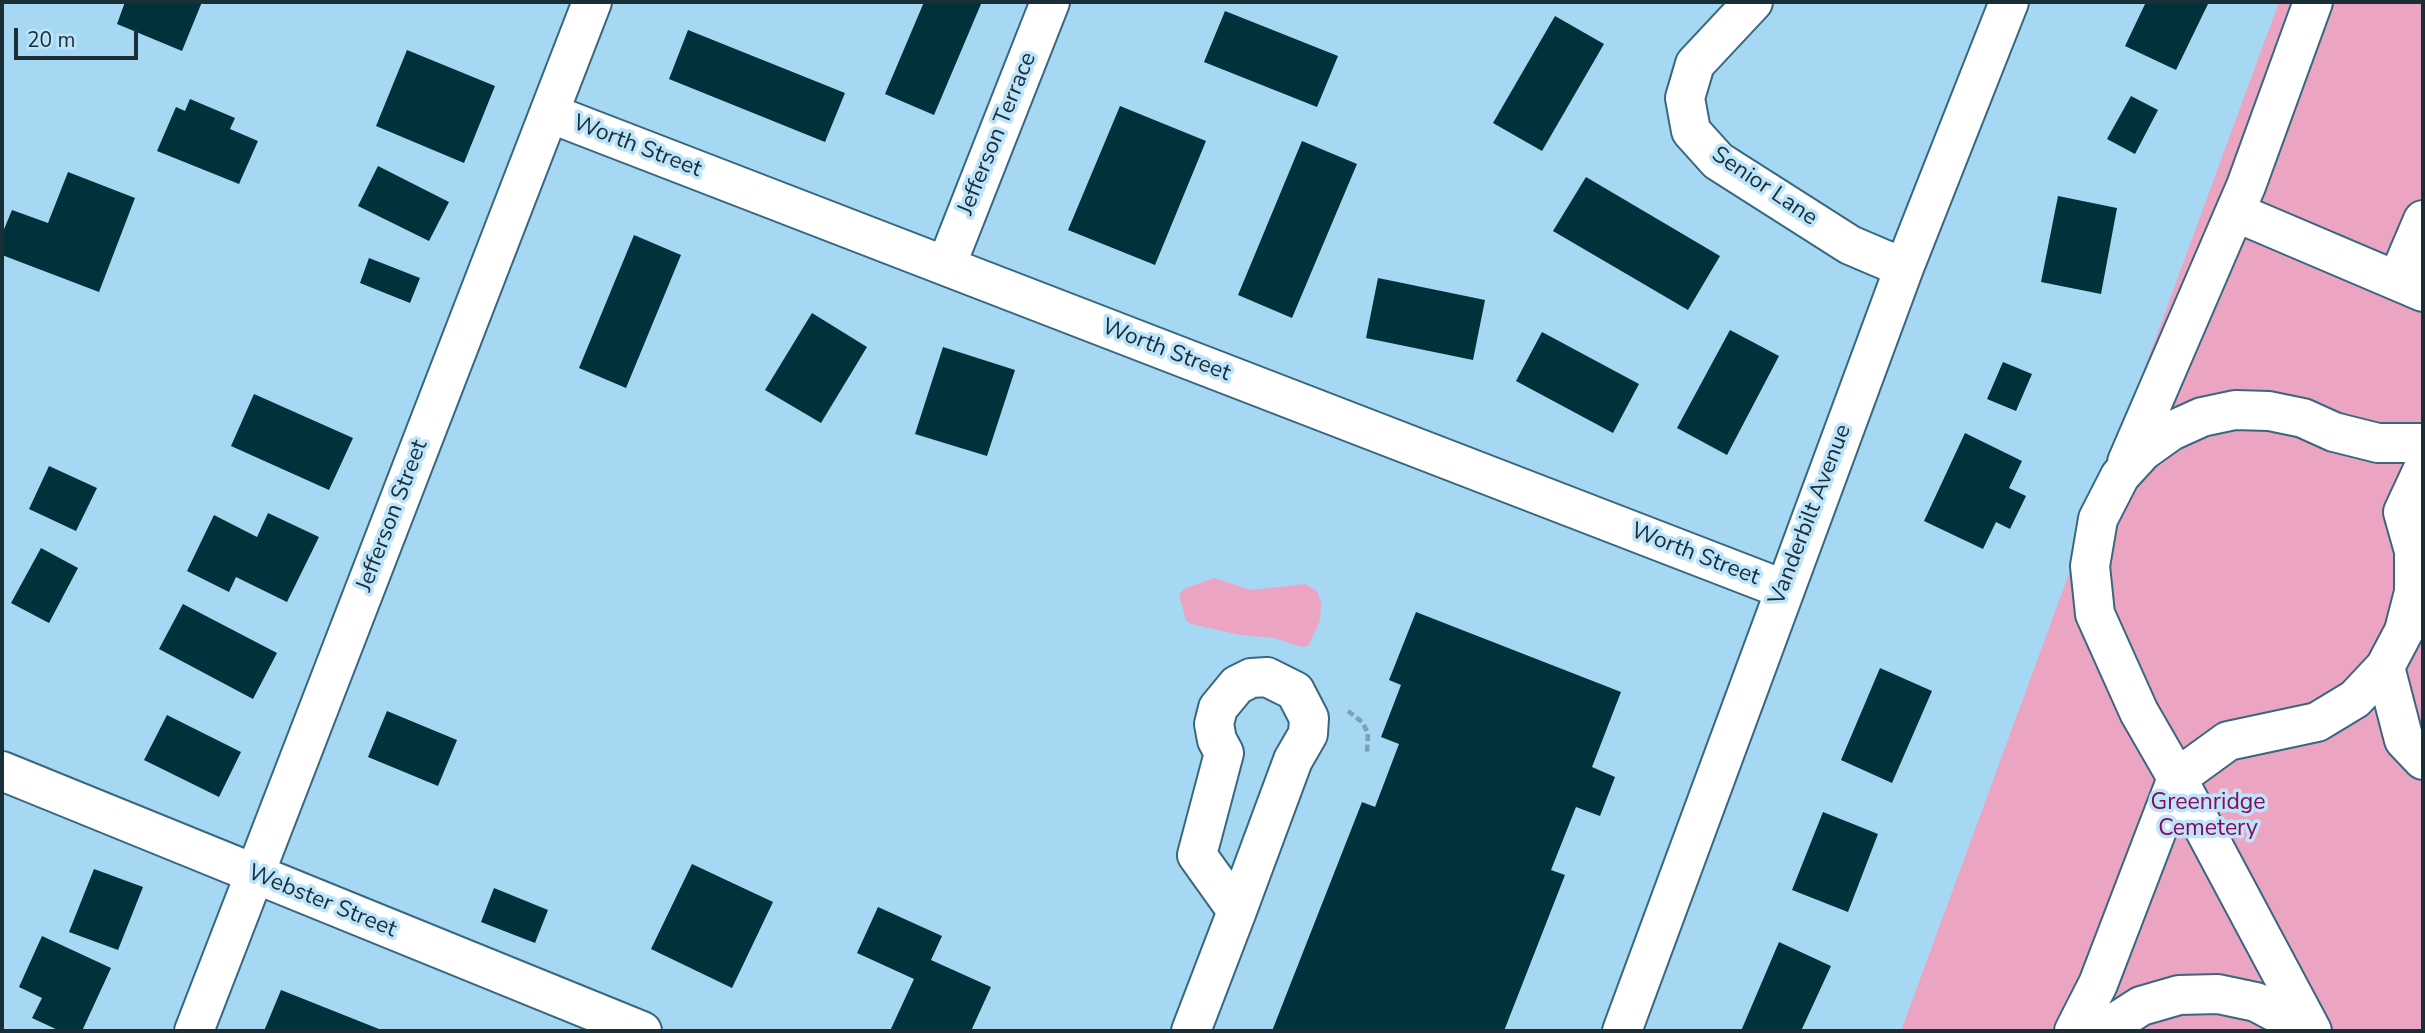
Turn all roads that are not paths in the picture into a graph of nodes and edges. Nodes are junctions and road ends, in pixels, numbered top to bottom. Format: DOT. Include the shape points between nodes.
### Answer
graph roads {
  1 [pos="592,2"];
  2 [pos="1050,2"];
  3 [pos="1753,2"];
  4 [pos="2008,2"];
  5 [pos="2313,2"];
  6 [pos="549,113"];
  7 [pos="2235,212"];
  8 [pos="2423,220"];
  9 [pos="946,267"];
  10 [pos="1904,268"];
  11 [pos="2410,286"];
  12 [pos="2423,443"];
  13 [pos="2423,469"];
  14 [pos="2120,476"];
  15 [pos="1783,589"];
  16 [pos="2385,667"];
  17 [pos="2423,760"];
  18 [pos="2,771"];
  19 [pos="2178,778"];
  20 [pos="255,875"];
  21 [pos="1237,911"];
  22 [pos="194,1031"];
  23 [pos="642,1031"];
  24 [pos="1192,1031"];
  25 [pos="1622,1031"];
  26 [pos="2074,1031"];
  27 [pos="2102,1031"];
  28 [pos="2303,1031"];
  29 [pos="2312,1031"];
  1 -- 6 [label="street, Jefferson Street"];
  2 -- 9 [label="street, Jefferson Terrace"];
  3 -- 10 [label="street, Senior Lane" via="1695,64 1685,98 1691,131 1718,161 1850,245"];
  4 -- 10 [label="street, Vanderbilt Avenue"];
  5 -- 7 [label="street"];
  6 -- 9 [label="street, Worth Street"];
  6 -- 20 [label="street, Jefferson Street"];
  7 -- 11 [label="street"];
  7 -- 14 [label="street"];
  8 -- 11 [label="street"];
  9 -- 15 [label="street, Worth Street"];
  10 -- 15 [label="street, Vanderbilt Avenue"];
  12 -- 14 [label="street" via="2378,443 2302,418 2235,410 2171,431 2143,451"];
  13 -- 16 [label="street" via="2403,512 2414,551 2414,592 2404,631"];
  14 -- 19 [label="street" via="2098,519 2090,566 2095,614 2139,712"];
  15 -- 25 [label="street, Vanderbilt Avenue"];
  16 -- 17 [label="street" via="2404,740"];
  16 -- 19 [label="street" via="2355,699 2317,722 2228,741"];
  18 -- 20 [label="street, Webster Street"];
  19 -- 26 [label="street" via="2098,984"];
  19 -- 29 [label="street"];
  20 -- 22 [label="street, Jefferson Street"];
  20 -- 23 [label="street, Webster Street"];
  21 -- 21 [label="street" via="1293,760 1308,734 1309,718 1295,691 1267,677 1237,685 1218,708 1214,724 1224,753 1196,855"];
  21 -- 24 [label="street"];
  27 -- 28 [label="street" via="2141,1006 2179,995 2218,994 2256,1002"];
}
